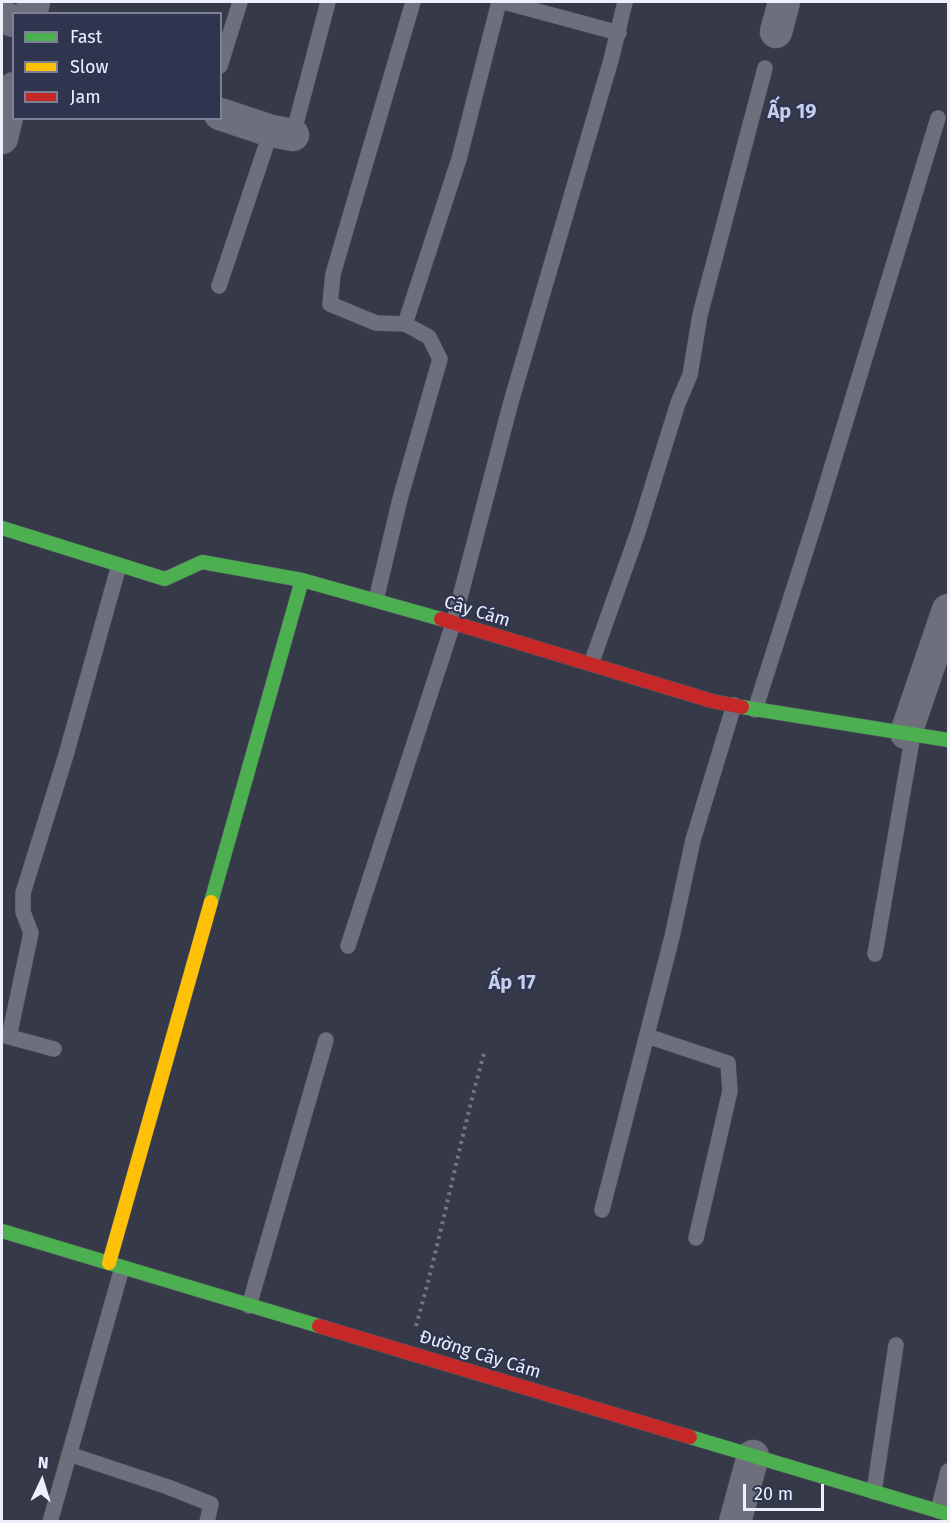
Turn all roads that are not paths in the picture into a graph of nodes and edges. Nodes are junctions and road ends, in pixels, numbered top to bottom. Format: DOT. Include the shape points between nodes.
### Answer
graph roads {
  1 [pos="240,2"];
  2 [pos="328,2"];
  3 [pos="413,2"];
  4 [pos="499,2"];
  5 [pos="504,2"];
  6 [pos="625,2"];
  7 [pos="784,2"];
  8 [pos="776,32"];
  9 [pos="619,33"];
  10 [pos="222,60"];
  11 [pos="765,68"];
  12 [pos="8,99"];
  13 [pos="222,115"];
  14 [pos="938,118"];
  15 [pos="282,133"];
  16 [pos="2,138"];
  17 [pos="219,286"];
  18 [pos="405,324"];
  19 [pos="4,529"];
  20 [pos="2,549"];
  21 [pos="119,565"];
  22 [pos="302,580"];
  23 [pos="376,600"];
  24 [pos="948,610"];
  25 [pos="453,624"];
  26 [pos="591,664"];
  27 [pos="734,705"];
  28 [pos="755,710"];
  29 [pos="910,734"];
  30 [pos="948,740"];
  31 [pos="348,946"];
  32 [pos="875,954"];
  33 [pos="5,1036"];
  34 [pos="647,1036"];
  35 [pos="326,1040"];
  36 [pos="54,1049"];
  37 [pos="602,1210"];
  38 [pos="2,1231"];
  39 [pos="696,1238"];
  40 [pos="116,1265"];
  41 [pos="249,1306"];
  42 [pos="896,1345"];
  43 [pos="69,1454"];
  44 [pos="753,1456"];
  45 [pos="948,1471"];
  46 [pos="874,1492"];
  47 [pos="943,1513"];
  48 [pos="50,1521"];
  49 [pos="207,1521"];
  50 [pos="735,1521"];
  1 -- 10 [label="lane"];
  2 -- 15 [label="lane"];
  3 -- 18 [label="lane" via="333,274 330,304 376,322"];
  4 -- 18 [label="lane" via="459,159"];
  5 -- 9 [label="lane"];
  6 -- 9 [label="lane"];
  7 -- 8 [label="street"];
  9 -- 25 [label="lane" via="511,402"];
  11 -- 26 [label="lane" via="700,315 690,375"];
  12 -- 16 [label="street"];
  13 -- 15 [label="street"];
  14 -- 28 [label="lane"];
  15 -- 17 [label="lane"];
  18 -- 23 [label="lane" via="429,337 440,359"];
  19 -- 20 [label="lane"];
  19 -- 21 [label="street, Cây Cám"];
  21 -- 22 [label="street, Cây Cám" via="165,579 202,562"];
  21 -- 33 [label="lane" via="23,893 23,912 31,933"];
  22 -- 23 [label="street, Cây Cám"];
  22 -- 40 [label="street"];
  23 -- 25 [label="street, Cây Cám"];
  24 -- 29 [label="street"];
  25 -- 26 [label="street, Cây Cám"];
  25 -- 31 [label="lane"];
  26 -- 27 [label="street, Cây Cám"];
  27 -- 28 [label="street, Cây Cám"];
  27 -- 34 [label="lane" via="693,840"];
  28 -- 29 [label="street, Cây Cám"];
  29 -- 30 [label="street, Cây Cám"];
  29 -- 32 [label="lane"];
  33 -- 36 [label="lane"];
  34 -- 37 [label="lane"];
  34 -- 39 [label="lane" via="728,1063 730,1091"];
  35 -- 41 [label="lane"];
  38 -- 40 [label="street, Đường Cây Cám"];
  40 -- 41 [label="street, Đường Cây Cám"];
  40 -- 43 [label="lane"];
  41 -- 44 [label="street, Đường Cây Cám"];
  42 -- 46 [label="lane"];
  43 -- 48 [label="lane"];
  43 -- 49 [label="lane" via="211,1504"];
  44 -- 46 [label="street, Đường Cây Cám"];
  44 -- 50 [label="street"];
  45 -- 47 [label="lane"];
  46 -- 47 [label="street, Đường Cây Cám"];
}
